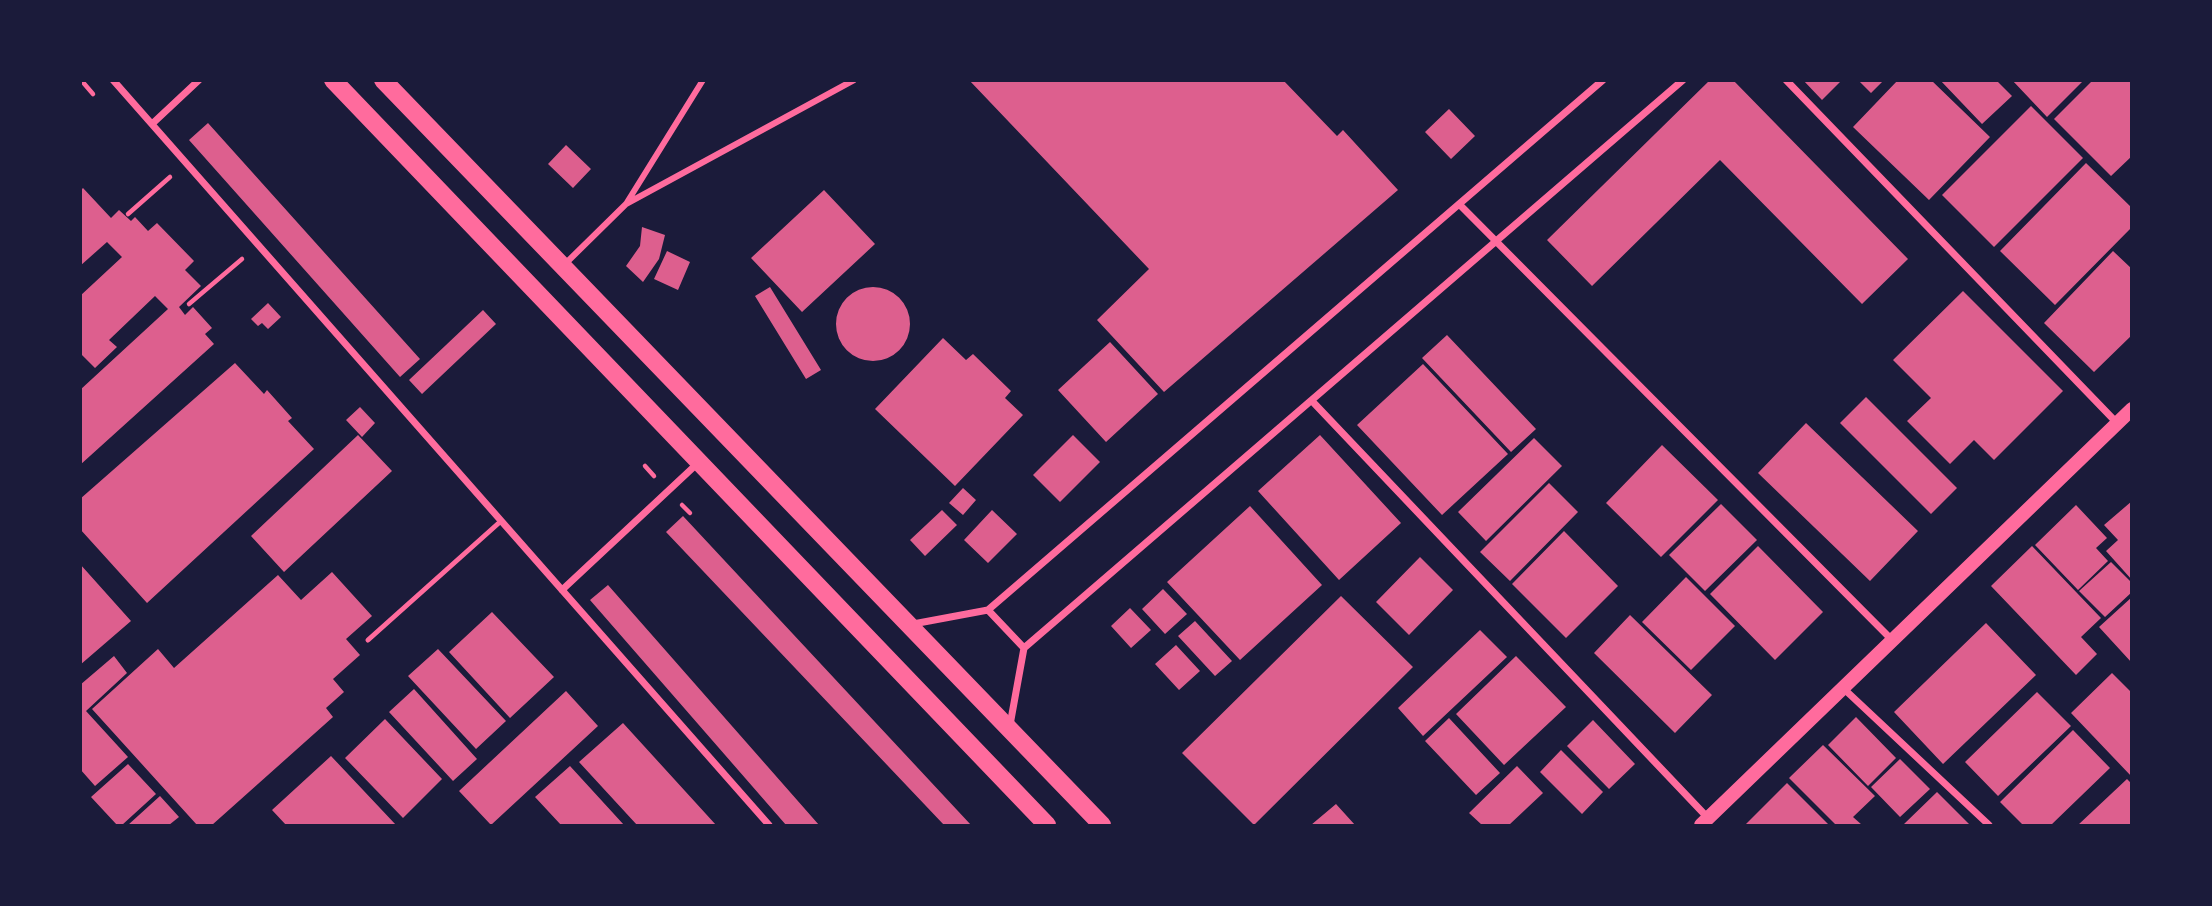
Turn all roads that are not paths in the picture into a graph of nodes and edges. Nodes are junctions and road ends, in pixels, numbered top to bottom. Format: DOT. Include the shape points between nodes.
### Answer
graph roads {
  1 [pos="113,80"];
  2 [pos="199,80"];
  3 [pos="333,80"];
  4 [pos="383,80"];
  5 [pos="703,80"];
  6 [pos="853,80"];
  7 [pos="1603,80"];
  8 [pos="1683,80"];
  9 [pos="1786,80"];
  10 [pos="152,124"];
  11 [pos="626,204"];
  12 [pos="1460,205"];
  13 [pos="1496,241"];
  14 [pos="562,266"];
  15 [pos="1312,401"];
  16 [pos="2132,409"];
  17 [pos="2117,423"];
  18 [pos="699,462"];
  19 [pos="501,521"];
  20 [pos="562,590"];
  21 [pos="988,610"];
  22 [pos="909,625"];
  23 [pos="368,640"];
  24 [pos="1893,640"];
  25 [pos="1024,648"];
  26 [pos="1843,688"];
  27 [pos="1009,730"];
  28 [pos="1705,822"];
  29 [pos="769,825"];
  30 [pos="1047,825"];
  31 [pos="1102,825"];
  32 [pos="1989,825"];
  1 -- 10 [label="street"];
  2 -- 10 [label="street"];
  3 -- 18 [label="main road"];
  4 -- 14 [label="main road"];
  5 -- 11 [label="street"];
  6 -- 11 [label="street"];
  7 -- 12 [label="street"];
  8 -- 13 [label="street"];
  9 -- 17 [label="street"];
  10 -- 19 [label="street"];
  11 -- 14 [label="street"];
  12 -- 13 [label="street"];
  12 -- 21 [label="street"];
  13 -- 15 [label="street"];
  13 -- 24 [label="street"];
  14 -- 22 [label="main road"];
  15 -- 25 [label="street"];
  15 -- 28 [label="street"];
  16 -- 17 [label="main road"];
  17 -- 24 [label="main road"];
  18 -- 20 [label="street"];
  18 -- 30 [label="main road"];
  19 -- 20 [label="street"];
  19 -- 23 [label="lane"];
  20 -- 29 [label="street"];
  21 -- 22 [label="street"];
  21 -- 25 [label="street"];
  22 -- 27 [label="main road"];
  24 -- 26 [label="main road"];
  25 -- 27 [label="street"];
  26 -- 28 [label="main road"];
  26 -- 32 [label="street"];
  27 -- 31 [label="main road"];
}
